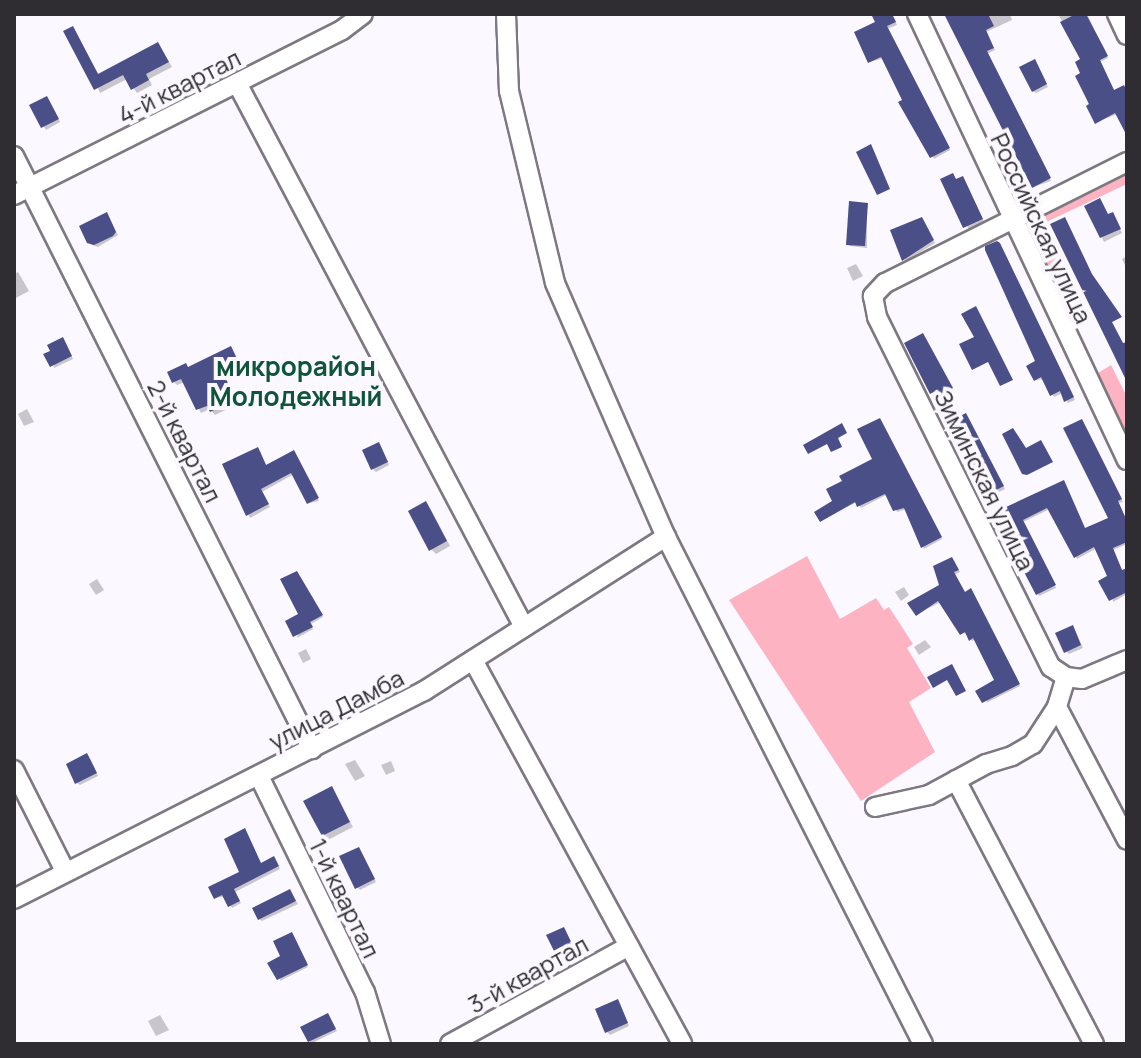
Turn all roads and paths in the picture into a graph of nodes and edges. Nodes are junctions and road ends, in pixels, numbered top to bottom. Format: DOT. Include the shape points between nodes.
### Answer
graph roads {
  1 [pos="363,14"];
  2 [pos="506,14"];
  3 [pos="917,14"];
  4 [pos="1117,14"];
  5 [pos="1127,35"];
  6 [pos="237,83"];
  7 [pos="14,156"];
  8 [pos="1127,162"];
  9 [pos="22,192"];
  10 [pos="1011,220"];
  11 [pos="1127,460"];
  12 [pos="666,537"];
  13 [pos="524,627"];
  14 [pos="473,660"];
  15 [pos="1127,660"];
  16 [pos="1066,677"];
  17 [pos="1057,707"];
  18 [pos="312,749"];
  19 [pos="14,770"];
  20 [pos="259,776"];
  21 [pos="956,780"];
  22 [pos="875,807"];
  23 [pos="1127,840"];
  24 [pos="65,871"];
  25 [pos="14,899"];
  26 [pos="629,946"];
  27 [pos="381,1044"];
  28 [pos="450,1044"];
  29 [pos="682,1044"];
  30 [pos="923,1044"];
  31 [pos="1094,1044"];
  1 -- 6 [label="street, 4-й квартал"];
  2 -- 12 [label="street" via="509,91 555,283"];
  3 -- 10 [label="street, Российская улица"];
  4 -- 5 [label="street"];
  6 -- 9 [label="street, 4-й квартал"];
  6 -- 13 [label="street"];
  7 -- 9 [label="street, 2-й квартал"];
  8 -- 10 [label="street"];
  9 -- 18 [label="street, 2-й квартал"];
  10 -- 11 [label="street, Российская улица"];
  10 -- 16 [label="street, Зиминская улица" via="885,283 873,296 877,317 1051,667"];
  12 -- 13 [label="street, улица Дамба"];
  12 -- 30 [label="street"];
  13 -- 14 [label="street, улица Дамба"];
  14 -- 18 [label="street, улица Дамба"];
  14 -- 26 [label="street"];
  15 -- 16 [label="street" via="1082,679"];
  16 -- 17 [label="street"];
  17 -- 21 [label="street" via="1033,744"];
  17 -- 23 [label="street"];
  18 -- 20 [label="street, улица Дамба"];
  19 -- 24 [label="street"];
  20 -- 24 [label="street, улица Дамба"];
  20 -- 27 [label="street, 1-й квартал" via="365,992"];
  21 -- 22 [label="street" via="929,795"];
  21 -- 31 [label="street"];
  24 -- 25 [label="street, улица Дамба"];
  26 -- 28 [label="street, 3-й квартал"];
  26 -- 29 [label="street"];
}
